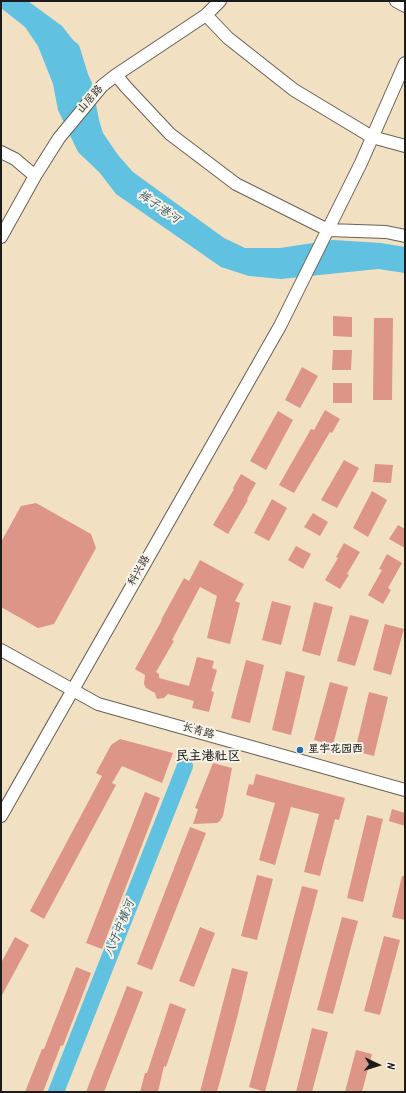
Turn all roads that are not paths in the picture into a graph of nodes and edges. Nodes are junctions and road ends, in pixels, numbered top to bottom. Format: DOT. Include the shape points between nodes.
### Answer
graph roads {
  1 [pos="220,1"];
  2 [pos="396,1"];
  3 [pos="405,6"];
  4 [pos="206,15"];
  5 [pos="405,63"];
  6 [pos="116,75"];
  7 [pos="372,137"];
  8 [pos="405,146"];
  9 [pos="1,152"];
  10 [pos="35,176"];
  11 [pos="326,234"];
  12 [pos="405,236"];
  13 [pos="1,237"];
  14 [pos="1,650"];
  15 [pos="72,690"];
  16 [pos="405,790"];
  17 [pos="1,816"];
  1 -- 4 [label="street, 山居路"];
  2 -- 3 [label="street"];
  4 -- 6 [label="street, 山居路"];
  4 -- 7 [label="street" via="228,38 294,90"];
  5 -- 7 [label="street, 科兴路"];
  6 -- 10 [label="street, 山居路" via="102,86 59,138"];
  6 -- 11 [label="street" via="170,134 236,184"];
  7 -- 8 [label="street"];
  7 -- 11 [label="street, 科兴路"];
  9 -- 10 [label="street" via="15,159"];
  10 -- 13 [label="street, 山居路"];
  11 -- 12 [label="street" via="386,232"];
  11 -- 15 [label="street, 科兴路" via="280,326"];
  14 -- 15 [label="street, 长青路"];
  15 -- 16 [label="street, 长青路" via="98,704"];
  15 -- 17 [label="street, 科兴路"];
}
